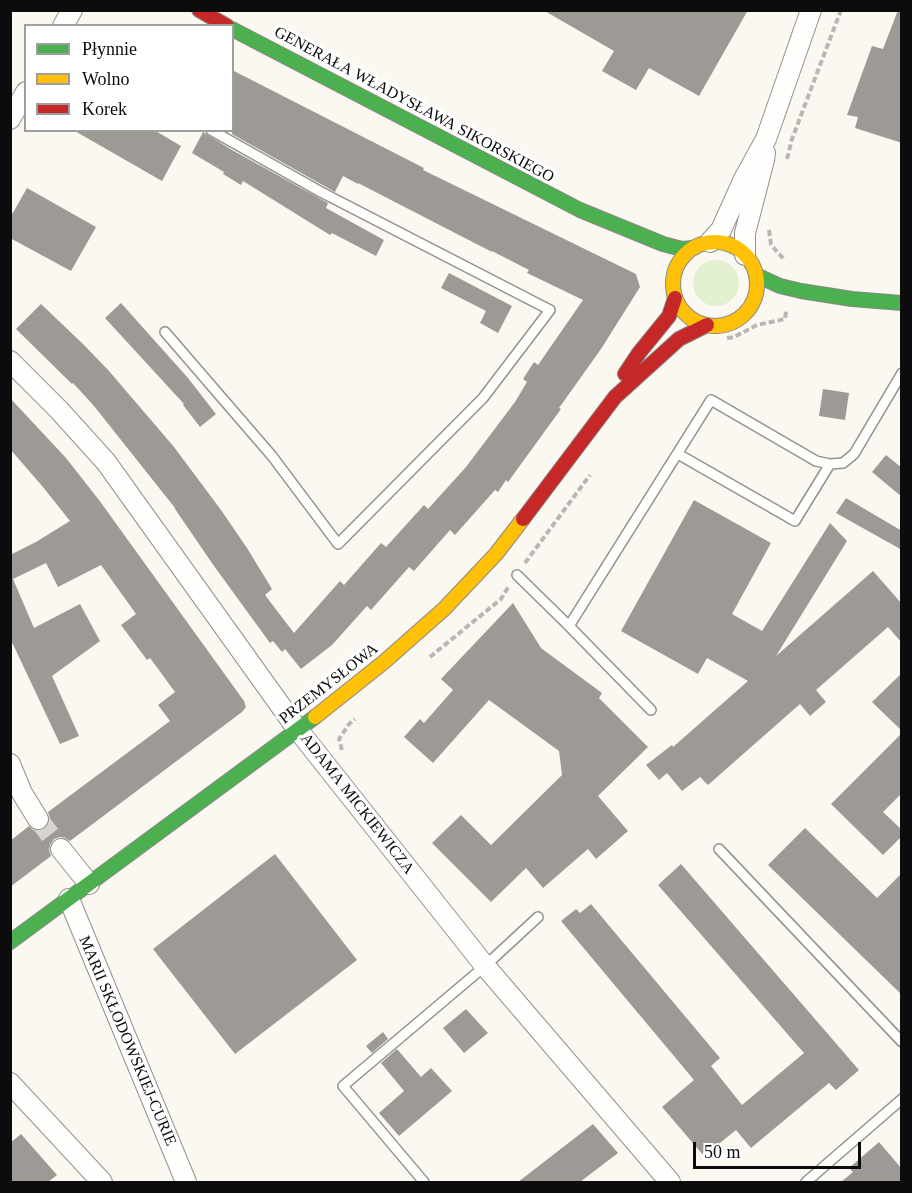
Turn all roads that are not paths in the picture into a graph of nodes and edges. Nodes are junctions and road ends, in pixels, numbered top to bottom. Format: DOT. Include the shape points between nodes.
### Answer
graph roads {
  1 [pos="72,10"];
  2 [pos="199,10"];
  3 [pos="810,10"];
  4 [pos="64,24"];
  5 [pos="224,24"];
  6 [pos="234,30"];
  7 [pos="24,95"];
  8 [pos="10,119"];
  9 [pos="215,132"];
  10 [pos="766,139"];
  11 [pos="580,210"];
  12 [pos="623,242"];
  13 [pos="701,245"];
  14 [pos="745,255"];
  15 [pos="756,275"];
  16 [pos="675,298"];
  17 [pos="872,301"];
  18 [pos="902,303"];
  19 [pos="787,305"];
  20 [pos="764,306"];
  21 [pos="746,313"];
  22 [pos="707,326"];
  23 [pos="165,332"];
  24 [pos="10,361"];
  25 [pos="902,373"];
  26 [pos="615,397"];
  27 [pos="678,454"];
  28 [pos="830,464"];
  29 [pos="517,575"];
  30 [pos="570,626"];
  31 [pos="651,710"];
  32 [pos="298,730"];
  33 [pos="10,764"];
  34 [pos="38,819"];
  35 [pos="61,849"];
  36 [pos="719,849"];
  37 [pos="89,884"];
  38 [pos="69,899"];
  39 [pos="538,917"];
  40 [pos="10,942"];
  41 [pos="485,966"];
  42 [pos="902,1042"];
  43 [pos="10,1083"];
  44 [pos="902,1099"];
  45 [pos="102,1182"];
  46 [pos="186,1182"];
  47 [pos="423,1182"];
  48 [pos="670,1182"];
  49 [pos="806,1182"];
  1 -- 4 [label="street"];
  2 -- 5 [label="street"];
  3 -- 10 [label="street"];
  6 -- 11 [label="street, GENERAŁA WŁADYSŁAWA SIKORSKIEGO"];
  7 -- 8 [label="street"];
  9 -- 23 [label="lane" via="321,192 550,310 483,398 338,544 272,456"];
  10 -- 13 [label="street" via="721,230"];
  10 -- 14 [label="street" via="765,160 745,233"];
  11 -- 12 [label="street, GENERAŁA WŁADYSŁAWA SIKORSKIEGO"];
  11 -- 13 [label="street, GENERAŁA WŁADYSŁAWA SIKORSKIEGO" via="663,244 682,249"];
  13 -- 14 [label="street" via="729,244"];
  13 -- 16 [label="street" via="668,271"];
  14 -- 15 [label="street"];
  15 -- 17 [label="street" via="787,287"];
  15 -- 21 [label="street" via="755,295"];
  16 -- 22 [label="street" via="687,316"];
  16 -- 26 [label="street, PRZEMYSŁOWA" via="669,316 628,368"];
  17 -- 18 [label="street"];
  17 -- 19 [label="street" via="836,306"];
  20 -- 21 [label="street"];
  21 -- 22 [label="street" via="728,324"];
  22 -- 26 [label="street, PRZEMYSŁOWA" via="680,339"];
  24 -- 32 [label="street, ADAMA MICKIEWICZA" via="106,462"];
  25 -- 28 [label="lane" via="854,454 843,463"];
  26 -- 32 [label="street, PRZEMYSŁOWA" via="496,554 444,609"];
  27 -- 28 [label="lane" via="711,400 816,461"];
  27 -- 28 [label="lane" via="795,521"];
  27 -- 30 [label="lane"];
  29 -- 30 [label="lane"];
  30 -- 31 [label="lane"];
  32 -- 37 [label="street, PRZEMYSŁOWA"];
  32 -- 41 [label="street, ADAMA MICKIEWICZA"];
  33 -- 34 [label="street"];
  35 -- 37 [label="street"];
  36 -- 42 [label="lane"];
  37 -- 38 [label="street, PRZEMYSŁOWA"];
  38 -- 40 [label="street, PRZEMYSŁOWA"];
  38 -- 46 [label="street, MARII SKŁODOWSKIEJ-CURIE"];
  39 -- 41 [label="lane"];
  41 -- 47 [label="lane" via="343,1086"];
  41 -- 48 [label="street, ADAMA MICKIEWICZA"];
  43 -- 45 [label="street"];
  44 -- 49 [label="lane"];
}
